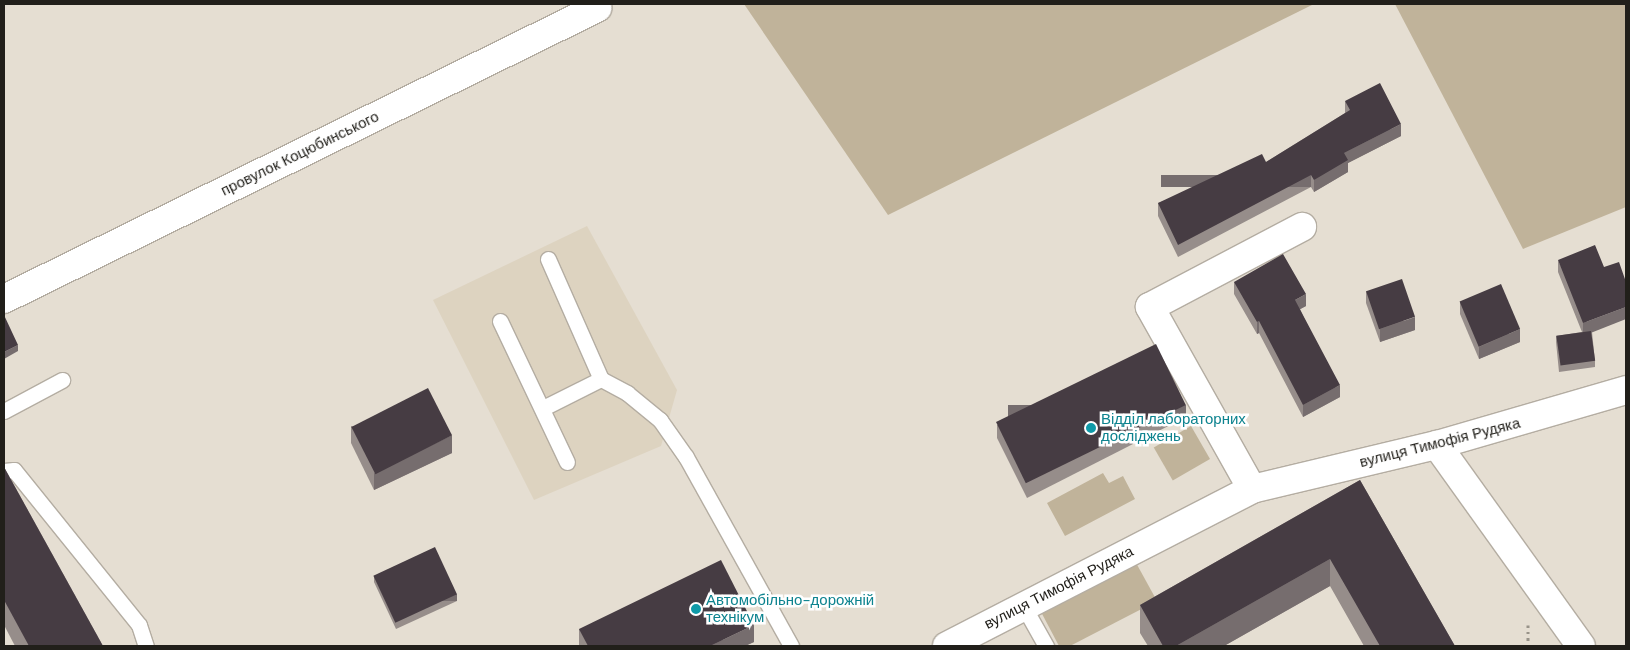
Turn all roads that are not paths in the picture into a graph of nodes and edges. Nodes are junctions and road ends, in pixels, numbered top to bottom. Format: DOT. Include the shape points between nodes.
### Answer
graph roads {
  1 [pos="596,8"];
  2 [pos="1302,227"];
  3 [pos="548,259"];
  4 [pos="4,299"];
  5 [pos="500,321"];
  6 [pos="600,379"];
  7 [pos="62,380"];
  8 [pos="1626,390"];
  9 [pos="543,408"];
  10 [pos="4,411"];
  11 [pos="1437,445"];
  12 [pos="567,462"];
  13 [pos="4,471"];
  14 [pos="1252,489"];
  15 [pos="1024,607"];
  16 [pos="146,646"];
  17 [pos="791,646"];
  18 [pos="947,646"];
  19 [pos="1046,646"];
  20 [pos="1581,646"];
  1 -- 4 [label="street, провулок Коцюбинського"];
  2 -- 14 [label="street" via="1150,307"];
  3 -- 6 [label="lane"];
  5 -- 9 [label="lane"];
  6 -- 9 [label="lane"];
  6 -- 17 [label="lane" via="627,393 660,420 676,442"];
  7 -- 10 [label="lane"];
  8 -- 11 [label="street, вулиця Тимофія Рудяка"];
  9 -- 12 [label="lane"];
  11 -- 14 [label="street, вулиця Тимофія Рудяка"];
  11 -- 20 [label="street"];
  13 -- 16 [label="lane" via="14,470 138,625"];
  14 -- 15 [label="street, вулиця Тимофія Рудяка"];
  15 -- 18 [label="street, вулиця Тимофія Рудяка"];
  15 -- 19 [label="lane"];
}
